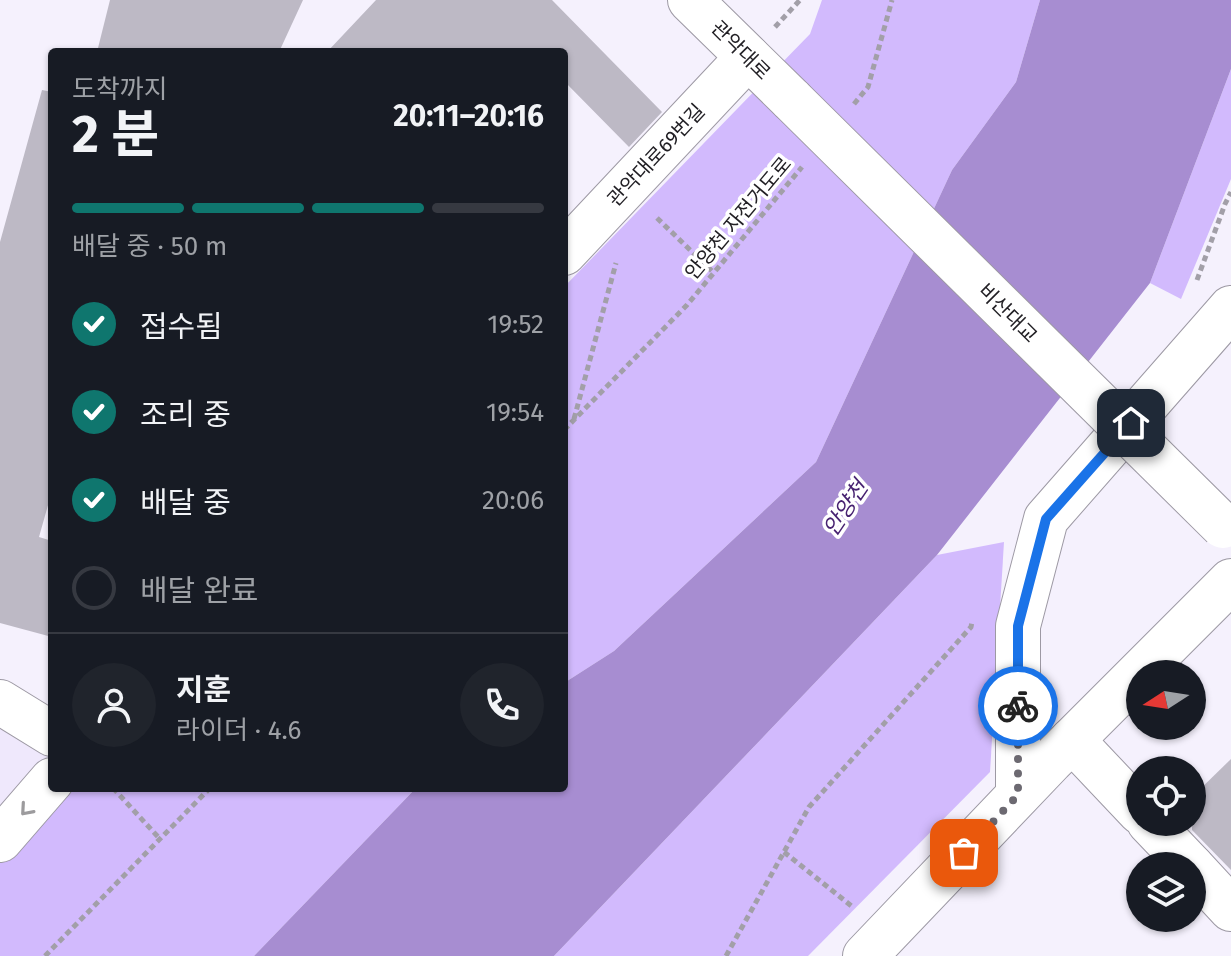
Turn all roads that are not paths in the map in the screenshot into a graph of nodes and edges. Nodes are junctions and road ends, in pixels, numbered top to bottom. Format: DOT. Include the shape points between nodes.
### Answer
graph roads {
  1 [pos="690,0"];
  2 [pos="748,57"];
  3 [pos="792,100"];
  4 [pos="568,249"];
  5 [pos="1231,308"];
  6 [pos="1227,530"];
  7 [pos="1231,581"];
  8 [pos="0,702"];
  9 [pos="48,732"];
  10 [pos="1072,740"];
  11 [pos="48,785"];
  12 [pos="1018,795"];
  13 [pos="1126,797"];
  14 [pos="1162,836"];
  15 [pos="0,840"];
  16 [pos="1177,852"];
  17 [pos="1206,883"];
  18 [pos="1231,909"];
  19 [pos="876,945"];
  1 -- 2 [label="street, 관악대로"];
  2 -- 3 [label="street, 관악대로"];
  2 -- 4 [label="street, 관악대로69번길"];
  3 -- 6 [label="street, 비산대교, bridge"];
  5 -- 12 [label="street" via="1046,519 1018,626"];
  7 -- 10 [label="street"];
  8 -- 9 [label="street"];
  10 -- 12 [label="street"];
  10 -- 13 [label="street"];
  11 -- 15 [label="street, one-way"];
  12 -- 19 [label="street"];
  14 -- 16 [label="street"];
  17 -- 18 [label="street"];
}
